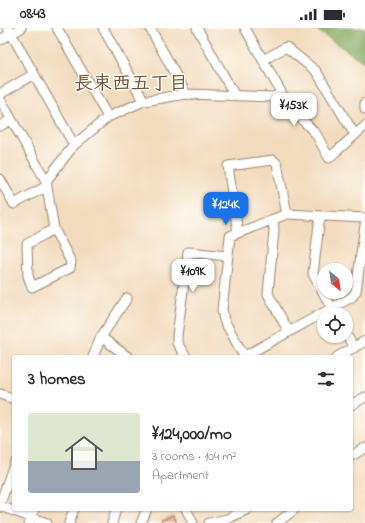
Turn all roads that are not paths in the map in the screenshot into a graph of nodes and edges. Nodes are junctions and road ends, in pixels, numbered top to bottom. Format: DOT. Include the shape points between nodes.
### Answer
graph roads {
  1 [pos="20,28"];
  2 [pos="57,28"];
  3 [pos="103,28"];
  4 [pos="150,28"];
  5 [pos="198,28"];
  6 [pos="245,28"];
  7 [pos="9,31"];
  8 [pos="0,40"];
  9 [pos="263,60"];
  10 [pos="34,74"];
  11 [pos="0,94"];
  12 [pos="186,94"];
  13 [pos="282,94"];
  14 [pos="235,96"];
  15 [pos="0,99"];
  16 [pos="144,101"];
  17 [pos="365,103"];
  18 [pos="365,109"];
  19 [pos="108,117"];
  20 [pos="11,120"];
  21 [pos="0,126"];
  22 [pos="365,126"];
  23 [pos="355,135"];
  24 [pos="74,145"];
  25 [pos="0,179"];
  26 [pos="46,183"];
  27 [pos="287,214"];
  28 [pos="320,216"];
  29 [pos="365,218"];
  30 [pos="273,219"];
  31 [pos="365,225"];
  32 [pos="54,229"];
  33 [pos="238,233"];
  34 [pos="228,256"];
  35 [pos="127,298"];
  36 [pos="332,307"];
  37 [pos="339,307"];
  38 [pos="317,319"];
  39 [pos="289,332"];
  40 [pos="101,337"];
  41 [pos="365,341"];
  42 [pos="351,343"];
  43 [pos="354,348"];
  44 [pos="94,355"];
  45 [pos="125,355"];
  46 [pos="185,355"];
  47 [pos="242,355"];
  48 [pos="247,355"];
  49 [pos="341,355"];
  50 [pos="1,397"];
  51 [pos="365,397"];
  52 [pos="12,399"];
  53 [pos="353,404"];
  54 [pos="365,448"];
  55 [pos="353,454"];
  56 [pos="12,470"];
  57 [pos="0,505"];
  58 [pos="12,510"];
  59 [pos="16,511"];
  60 [pos="73,511"];
  61 [pos="115,511"];
  62 [pos="146,511"];
  63 [pos="187,511"];
  64 [pos="244,511"];
  65 [pos="293,511"];
  66 [pos="32,517"];
  67 [pos="47,523"];
  68 [pos="69,523"];
  69 [pos="112,523"];
  70 [pos="141,523"];
  71 [pos="193,523"];
  72 [pos="209,523"];
  73 [pos="278,523"];
  1 -- 7 [label="street"];
  2 -- 19 [label="street"];
  3 -- 16 [label="street"];
  4 -- 12 [label="street"];
  5 -- 14 [label="street"];
  6 -- 9 [label="street"];
  7 -- 8 [label="street"];
  7 -- 10 [label="street"];
  9 -- 13 [label="street"];
  9 -- 23 [label="street" via="286,47 316,71"];
  10 -- 11 [label="street"];
  10 -- 24 [label="street"];
  12 -- 14 [label="street"];
  12 -- 16 [label="street"];
  13 -- 14 [label="street" via="272,97"];
  13 -- 23 [label="street" via="316,134 329,158"];
  15 -- 20 [label="street"];
  16 -- 19 [label="street"];
  17 -- 18 [label="street"];
  19 -- 24 [label="street"];
  20 -- 21 [label="street"];
  20 -- 26 [label="street"];
  22 -- 23 [label="street"];
  24 -- 26 [label="street"];
  25 -- 26 [label="street" via="14,204"];
  26 -- 32 [label="street"];
  27 -- 28 [label="street"];
  27 -- 30 [label="street"];
  27 -- 33 [label="street" via="277,164 273,160 228,166"];
  28 -- 29 [label="street"];
  28 -- 36 [label="street" via="313,274"];
  30 -- 33 [label="street"];
  30 -- 39 [label="street" via="268,294"];
  31 -- 37 [label="street" via="356,291"];
  32 -- 32 [label="street" via="71,262 70,268 32,287 28,276 27,244"];
  33 -- 34 [label="street" via="230,236"];
  34 -- 46 [label="street" via="188,252 177,336 177,343"];
  34 -- 47 [label="street" via="222,310 224,320"];
  35 -- 40 [label="street"];
  38 -- 39 [label="street"];
  39 -- 48 [label="street"];
  40 -- 44 [label="street"];
  40 -- 45 [label="street"];
  41 -- 43 [label="street"];
  42 -- 43 [label="street"];
  43 -- 49 [label="street"];
  50 -- 52 [label="street"];
  51 -- 53 [label="street"];
  54 -- 55 [label="street"];
  56 -- 57 [label="street"];
  57 -- 58 [label="street"];
  59 -- 66 [label="street"];
  60 -- 68 [label="street"];
  61 -- 69 [label="street"];
  62 -- 70 [label="street"];
  63 -- 71 [label="street"];
  64 -- 72 [label="street" via="228,519"];
  65 -- 73 [label="street"];
  66 -- 67 [label="street"];
}
